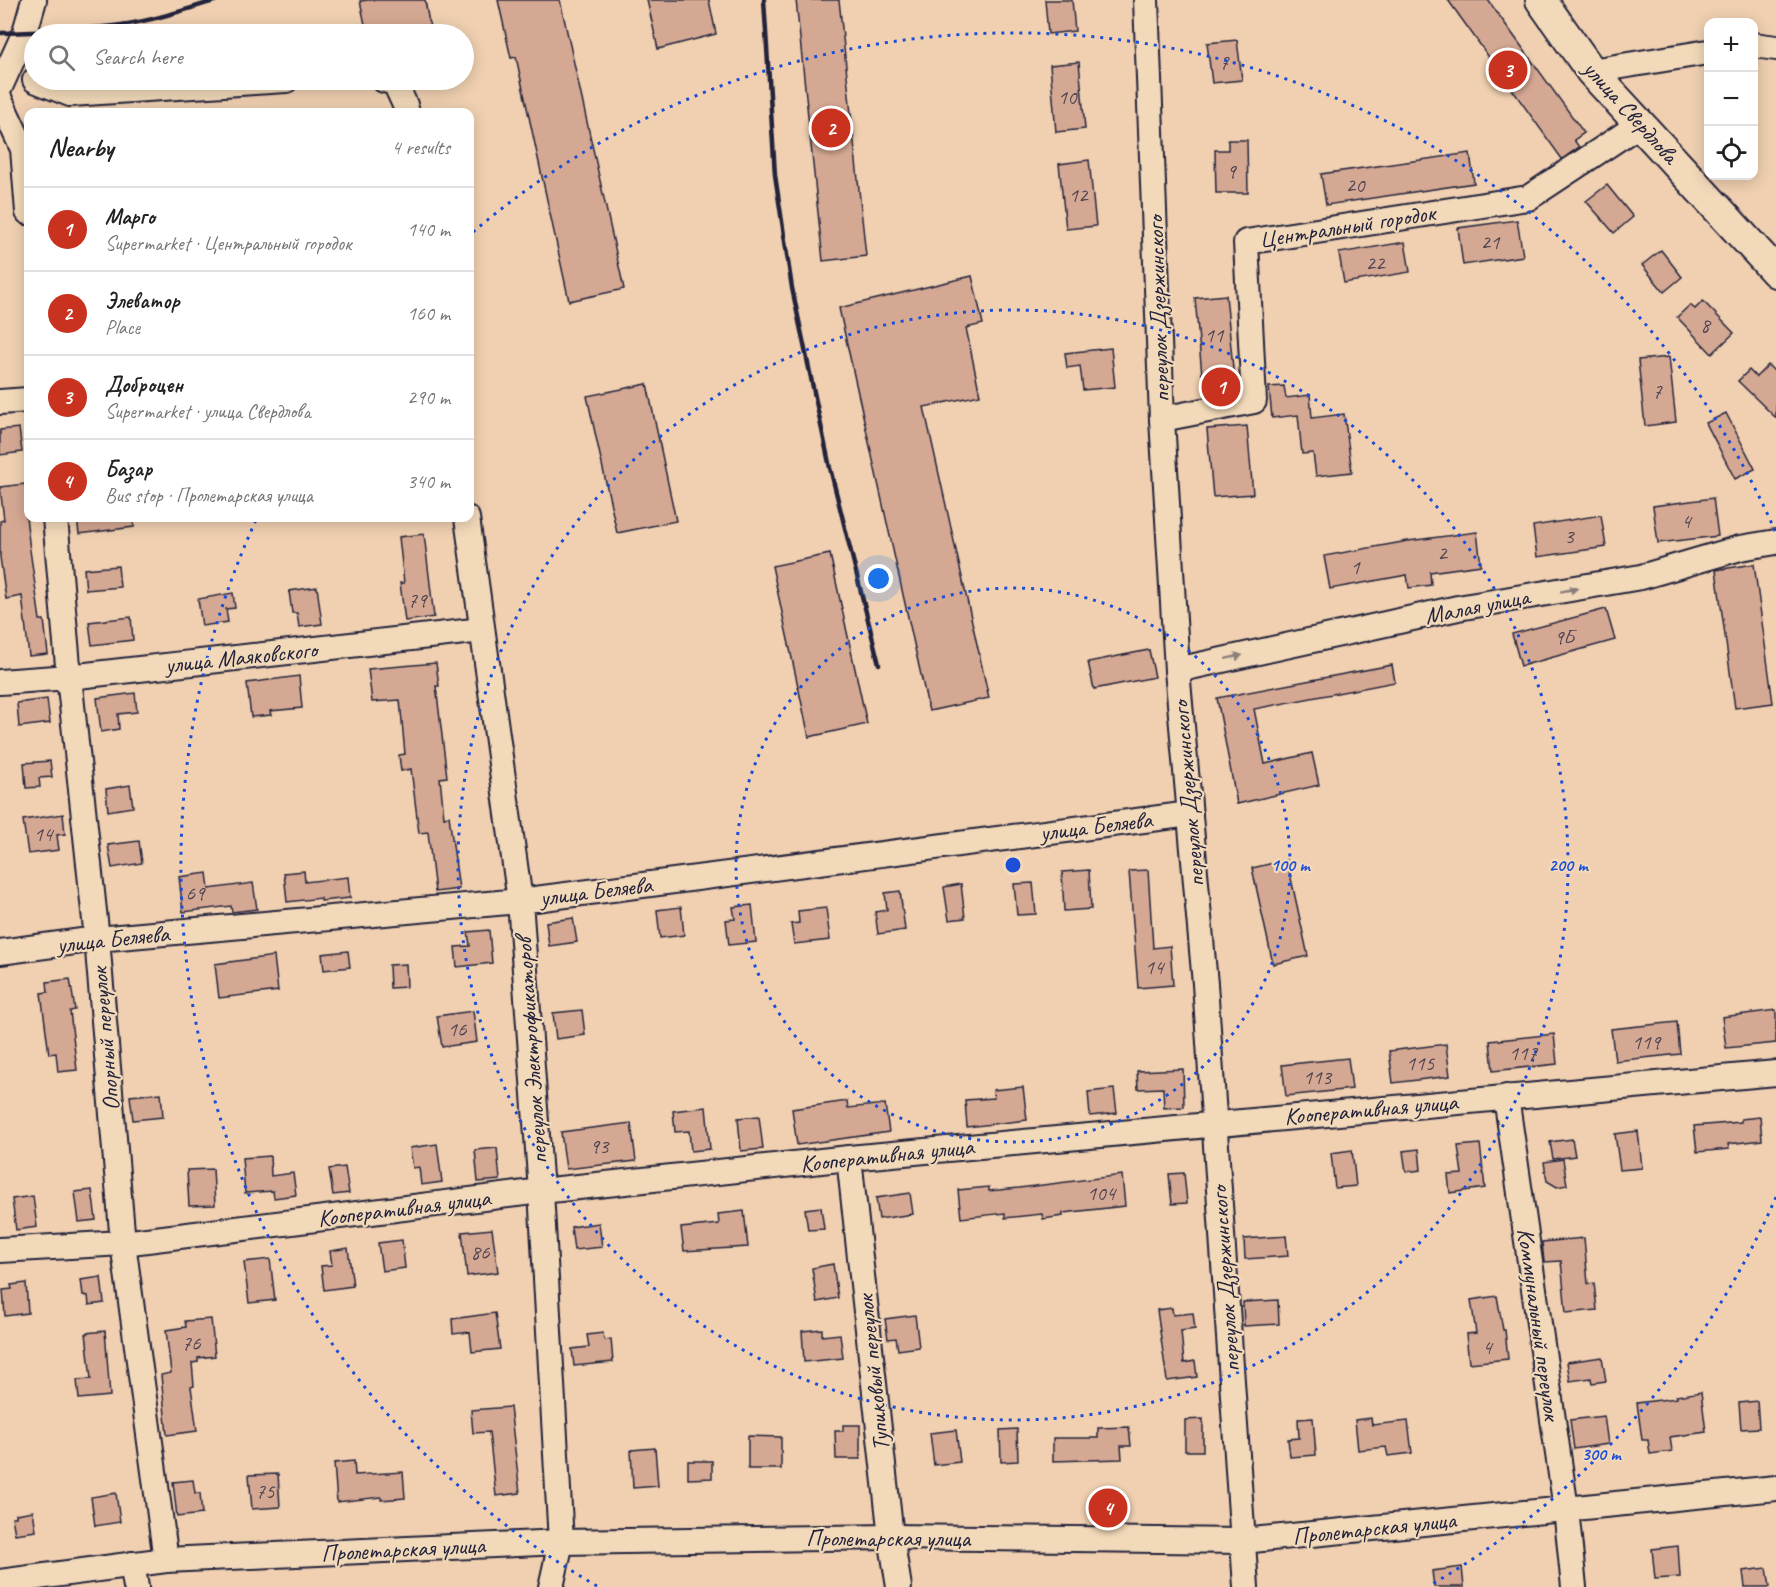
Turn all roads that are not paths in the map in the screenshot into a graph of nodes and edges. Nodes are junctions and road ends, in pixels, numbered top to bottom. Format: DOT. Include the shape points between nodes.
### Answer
graph roads {
  1 [pos="34,0"];
  2 [pos="1146,0"];
  3 [pos="1541,0"];
  4 [pos="27,24"];
  5 [pos="24,34"];
  6 [pos="1758,46"];
  7 [pos="1776,48"];
  8 [pos="1704,53"];
  9 [pos="1591,71"];
  10 [pos="4,78"];
  11 [pos="24,79"];
  12 [pos="61,90"];
  13 [pos="132,90"];
  14 [pos="396,90"];
  15 [pos="0,100"];
  16 [pos="406,108"];
  17 [pos="1640,124"];
  18 [pos="24,162"];
  19 [pos="1776,272"];
  20 [pos="24,400"];
  21 [pos="0,402"];
  22 [pos="1162,419"];
  23 [pos="55,522"];
  24 [pos="468,522"];
  25 [pos="1776,542"];
  26 [pos="482,630"];
  27 [pos="1177,670"];
  28 [pos="69,677"];
  29 [pos="0,682"];
  30 [pos="1191,814"];
  31 [pos="520,901"];
  32 [pos="97,939"];
  33 [pos="0,952"];
  34 [pos="1776,1073"];
  35 [pos="1506,1097"];
  36 [pos="1214,1123"];
  37 [pos="849,1158"];
  38 [pos="541,1191"];
  39 [pos="123,1243"];
  40 [pos="0,1250"];
  41 [pos="1776,1488"];
  42 [pos="1566,1509"];
  43 [pos="891,1537"];
  44 [pos="1242,1541"];
  45 [pos="561,1542"];
  46 [pos="166,1560"];
  47 [pos="134,1576"];
  48 [pos="0,1582"];
  49 [pos="550,1587"];
  50 [pos="899,1587"];
  51 [pos="1246,1587"];
  52 [pos="1574,1587"];
  1 -- 4 [label="street"];
  2 -- 22 [label="street, переулок Дзержинского"];
  3 -- 9 [label="main road, улица Свердлова"];
  5 -- 10 [label="street"];
  6 -- 7 [label="street"];
  8 -- 9 [label="street"];
  9 -- 17 [label="main road, улица Свердлова"];
  10 -- 11 [label="street"];
  12 -- 13 [label="street" via="70,94"];
  14 -- 16 [label="street"];
  15 -- 18 [label="street" via="23,149"];
  17 -- 19 [label="main road, улица Свердлова"];
  17 -- 22 [label="street, Центральный городок" via="1528,198 1246,242 1254,401"];
  20 -- 21 [label="street"];
  22 -- 27 [label="street, переулок Дзержинского"];
  23 -- 28 [label="street, Опорный переулок"];
  24 -- 26 [label="street, переулок Электрофикаторов"];
  27 -- 25 [label="street, Малая улица, one-way" via="1458,608 1641,578 1740,548"];
  26 -- 28 [label="street, улица Маяковского"];
  26 -- 31 [label="street, переулок Электрофикаторов"];
  27 -- 30 [label="street, переулок Дзержинского"];
  28 -- 29 [label="street, улица Маяковского"];
  28 -- 32 [label="street, Опорный переулок"];
  30 -- 31 [label="street, улица Беляева"];
  30 -- 36 [label="street, переулок Дзержинского"];
  31 -- 32 [label="street, улица Беляева"];
  31 -- 38 [label="street, переулок Электрофикаторов"];
  32 -- 33 [label="street, улица Беляева"];
  32 -- 39 [label="street, Опорный переулок"];
  34 -- 35 [label="street, Кооперативная улица"];
  35 -- 36 [label="street, Кооперативная улица"];
  35 -- 42 [label="street, Коммунальный переулок"];
  36 -- 37 [label="street, Кооперативная улица"];
  36 -- 44 [label="street, переулок Дзержинского"];
  37 -- 38 [label="street, Кооперативная улица"];
  37 -- 43 [label="street, Тупиковый переулок"];
  38 -- 39 [label="street, Кооперативная улица"];
  38 -- 45 [label="street, переулок Электрофикаторов"];
  39 -- 40 [label="street, Кооперативная улица"];
  39 -- 46 [label="street, Опорный переулок"];
  41 -- 42 [label="street, Пролетарская улица"];
  42 -- 44 [label="street, Пролетарская улица"];
  42 -- 52 [label="street, Коммунальный переулок"];
  43 -- 44 [label="street, Пролетарская улица"];
  43 -- 45 [label="street, Пролетарская улица"];
  43 -- 50 [label="street, Тупиковый переулок"];
  44 -- 51 [label="street, переулок Дзержинского"];
  45 -- 46 [label="street, Пролетарская улица"];
  45 -- 49 [label="street, переулок Электрофикаторов"];
  46 -- 47 [label="street, Пролетарская улица"];
  47 -- 48 [label="street, Пролетарская улица"];
}
